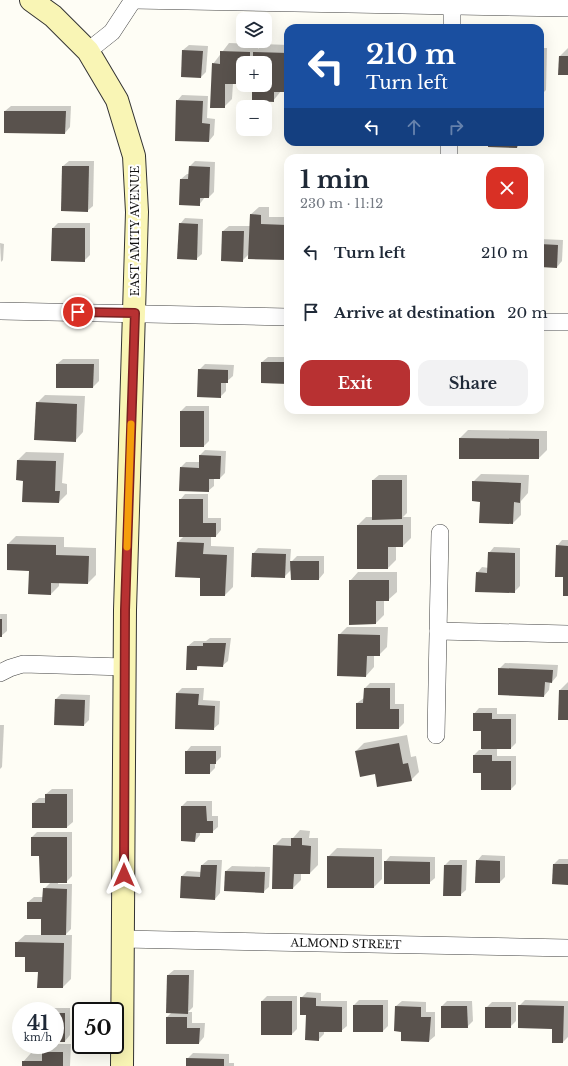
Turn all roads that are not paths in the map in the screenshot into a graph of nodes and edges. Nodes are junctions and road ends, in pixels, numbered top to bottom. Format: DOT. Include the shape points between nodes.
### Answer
graph roads {
  1 [pos="31,0"];
  2 [pos="133,0"];
  3 [pos="452,3"];
  4 [pos="568,8"];
  5 [pos="452,24"];
  6 [pos="88,51"];
  7 [pos="0,311"];
  8 [pos="135,313"];
  9 [pos="284,317"];
  10 [pos="544,322"];
  11 [pos="568,322"];
  12 [pos="440,533"];
  13 [pos="438,631"];
  14 [pos="568,634"];
  15 [pos="125,667"];
  16 [pos="0,673"];
  17 [pos="436,735"];
  18 [pos="123,939"];
  19 [pos="568,948"];
  20 [pos="122,1066"];
  1 -- 6 [label="main road, EAST AMITY AVENUE" via="54,16"];
  2 -- 3 [label="street"];
  2 -- 6 [label="street" via="112,32"];
  3 -- 4 [label="street"];
  3 -- 5 [label="street"];
  6 -- 8 [label="main road, EAST AMITY AVENUE" via="117,100 134,156 137,212"];
  7 -- 8 [label="street"];
  8 -- 9 [label="street"];
  8 -- 15 [label="main road, EAST AMITY AVENUE"];
  10 -- 11 [label="street"];
  12 -- 13 [label="street"];
  13 -- 14 [label="street"];
  13 -- 17 [label="street"];
  15 -- 16 [label="street" via="23,664"];
  15 -- 18 [label="main road, EAST AMITY AVENUE"];
  18 -- 19 [label="street, ALMOND STREET"];
  18 -- 20 [label="main road, EAST AMITY AVENUE"];
}
